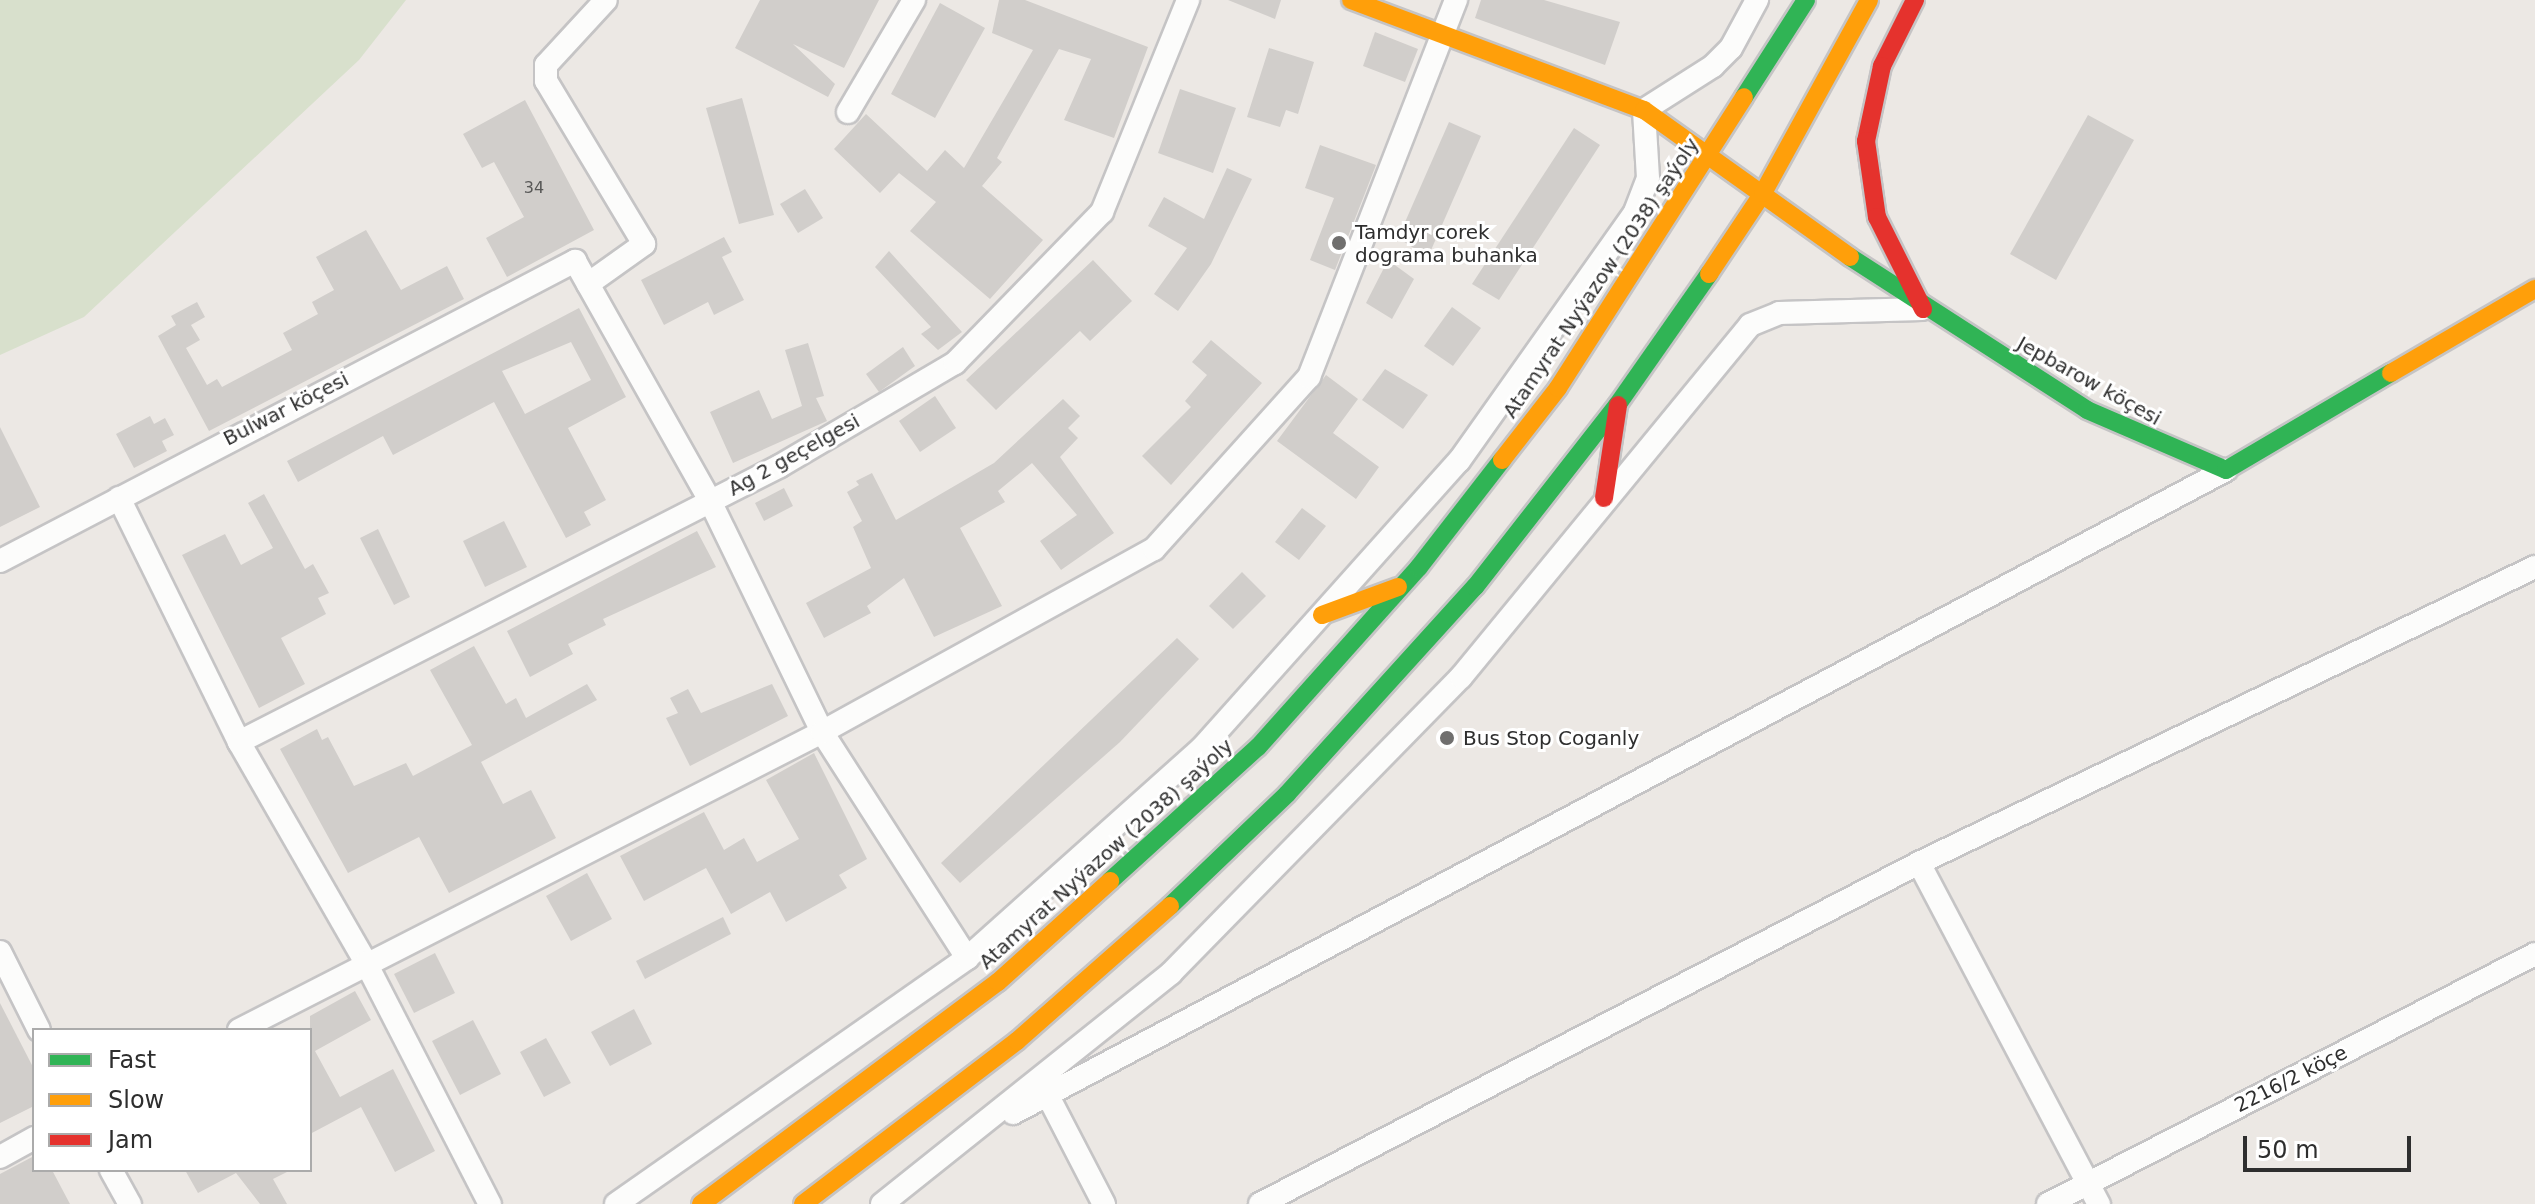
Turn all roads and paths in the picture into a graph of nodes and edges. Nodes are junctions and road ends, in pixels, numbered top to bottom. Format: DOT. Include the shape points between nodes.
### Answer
graph roads {
  1 [pos="606,0"];
  2 [pos="914,0"];
  3 [pos="1188,0"];
  4 [pos="1351,0"];
  5 [pos="1456,0"];
  6 [pos="1757,0"];
  7 [pos="1806,0"];
  8 [pos="1915,0"];
  9 [pos="1869,1"];
  10 [pos="1444,33"];
  11 [pos="1644,110"];
  12 [pos="848,112"];
  13 [pos="1710,158"];
  14 [pos="1763,193"];
  15 [pos="588,284"];
  16 [pos="2535,289"];
  17 [pos="1923,309"];
  18 [pos="1618,404"];
  19 [pos="2226,470"];
  20 [pos="119,498"];
  21 [pos="1604,498"];
  22 [pos="710,501"];
  23 [pos="0,561"];
  24 [pos="2535,567"];
  25 [pos="1403,585"];
  26 [pos="1322,615"];
  27 [pos="822,732"];
  28 [pos="239,742"];
  29 [pos="1919,863"];
  30 [pos="0,952"];
  31 [pos="2535,954"];
  32 [pos="967,958"];
  33 [pos="366,963"];
  34 [pos="38,1028"];
  35 [pos="243,1028"];
  36 [pos="1048,1096"];
  37 [pos="985,1125"];
  38 [pos="32,1139"];
  39 [pos="0,1157"];
  40 [pos="112,1172"];
  41 [pos="2088,1183"];
  42 [pos="130,1204"];
  43 [pos="490,1204"];
  44 [pos="616,1204"];
  45 [pos="701,1204"];
  46 [pos="803,1204"];
  47 [pos="882,1204"];
  48 [pos="1104,1204"];
  49 [pos="1260,1204"];
  50 [pos="2048,1204"];
  51 [pos="2099,1204"];
  1 -- 15 [label="street" via="546,65 546,81 644,244"];
  2 -- 12 [label="street"];
  3 -- 22 [label="street, Ag 2 geçelgesi" via="1102,212 955,363"];
  4 -- 10 [label="main road, Jepbarow köçesi"];
  5 -- 10 [label="street"];
  6 -- 11 [label="street" via="1731,48 1713,66"];
  7 -- 13 [label="main road, Atamyrat Nyýazow (2038) şaýoly"];
  8 -- 17 [label="main road" via="1882,66 1866,141 1877,217"];
  9 -- 14 [label="main road"];
  10 -- 11 [label="main road, Jepbarow köçesi"];
  10 -- 27 [label="street" via="1309,377 1154,549"];
  11 -- 13 [label="main road, Jepbarow köçesi"];
  11 -- 26 [label="street" via="1648,178 1635,212 1459,461"];
  13 -- 14 [label="main road, Jepbarow köçesi"];
  13 -- 25 [label="main road, Atamyrat Nyýazow (2038) şaýoly" via="1558,388"];
  14 -- 17 [label="main road, Jepbarow köçesi"];
  14 -- 18 [label="main road"];
  15 -- 20 [label="street, Bulwar köçesi" via="575,261"];
  15 -- 22 [label="street"];
  16 -- 19 [label="main road"];
  17 -- 19 [label="main road, Jepbarow köçesi" via="2087,410"];
  17 -- 21 [label="street" via="1779,313 1750,325"];
  18 -- 21 [label="main road"];
  18 -- 46 [label="main road" via="1475,587 1287,794 1017,1041"];
  19 -- 36 [label="street"];
  20 -- 23 [label="street, Bulwar köçesi"];
  20 -- 28 [label="street"];
  21 -- 37 [label="street" via="1461,677 1171,973"];
  22 -- 27 [label="street"];
  22 -- 28 [label="street, Ag 2 geçelgesi"];
  24 -- 29 [label="street"];
  25 -- 26 [label="main road"];
  25 -- 45 [label="main road, Atamyrat Nyýazow (2038) şaýoly" via="1258,747 1096,897 998,982"];
  26 -- 32 [label="street" via="1202,748"];
  27 -- 32 [label="street"];
  27 -- 33 [label="street"];
  28 -- 33 [label="street"];
  29 -- 41 [label="street"];
  29 -- 49 [label="street"];
  30 -- 34 [label="street"];
  31 -- 41 [label="street, 2216/2 köçe"];
  32 -- 44 [label="street"];
  33 -- 35 [label="street"];
  33 -- 43 [label="street"];
  36 -- 37 [label="street"];
  36 -- 48 [label="street"];
  37 -- 47 [label="street"];
  38 -- 39 [label="street"];
  40 -- 42 [label="street"];
  41 -- 50 [label="street, 2216/2 köçe"];
  41 -- 51 [label="street"];
}
